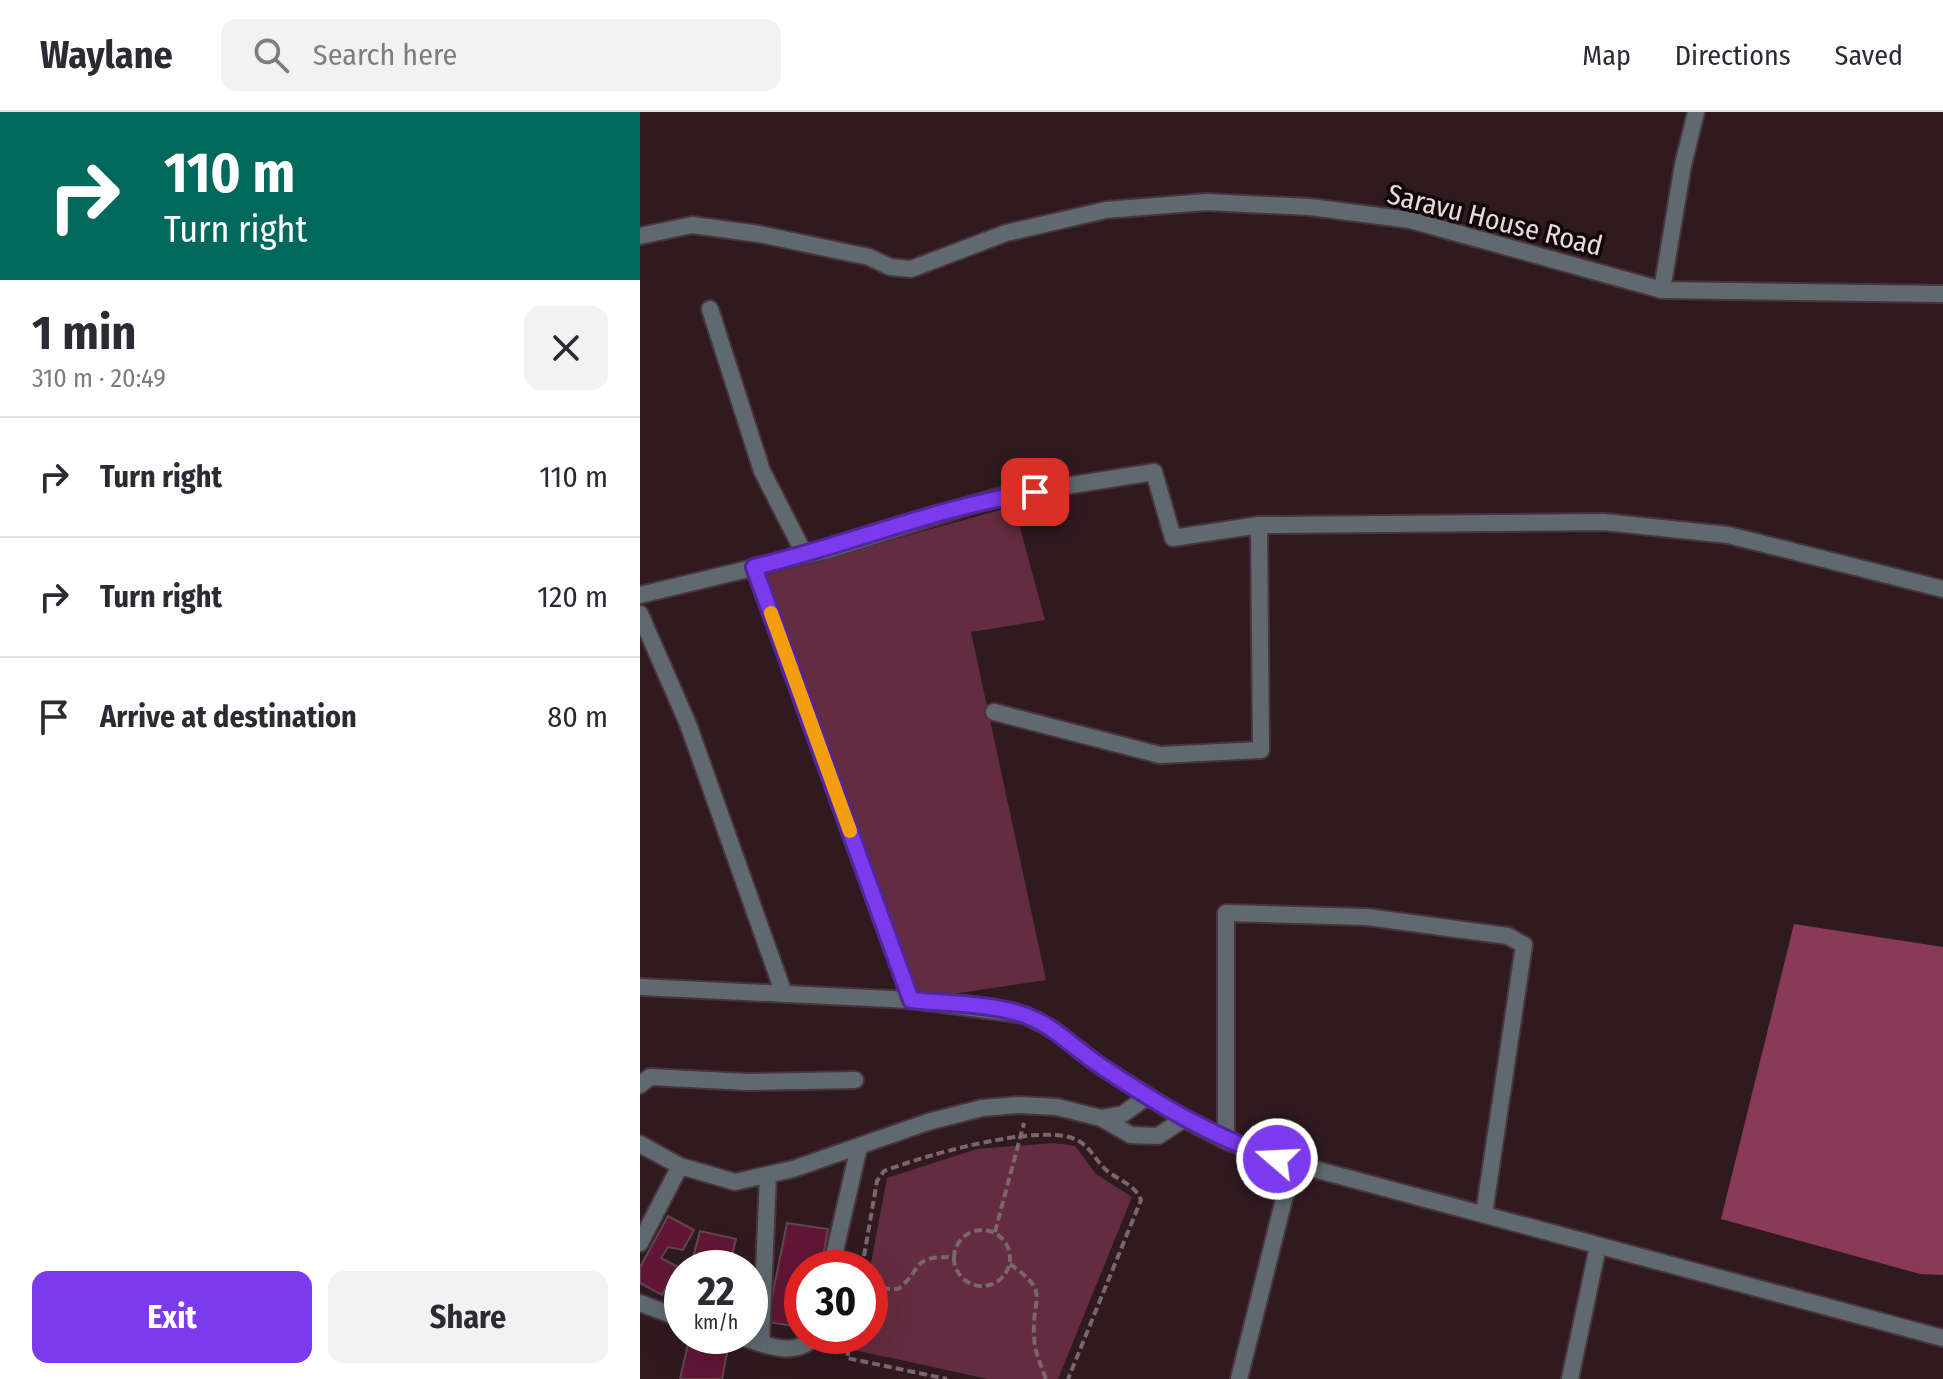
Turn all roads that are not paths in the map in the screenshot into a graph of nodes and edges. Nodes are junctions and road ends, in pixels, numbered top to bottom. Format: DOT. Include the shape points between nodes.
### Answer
graph roads {
  1 [pos="1696,112"];
  2 [pos="640,236"];
  3 [pos="1662,290"];
  4 [pos="1943,294"];
  5 [pos="710,309"];
  6 [pos="1259,525"];
  7 [pos="805,555"];
  8 [pos="754,567"];
  9 [pos="1943,589"];
  10 [pos="640,595"];
  11 [pos="640,614"];
  12 [pos="994,712"];
  13 [pos="640,987"];
  14 [pos="784,994"];
  15 [pos="911,1000"];
  16 [pos="855,1080"];
  17 [pos="640,1085"];
  18 [pos="1148,1096"];
  19 [pos="1101,1118"];
  20 [pos="1184,1119"];
  21 [pos="1226,1141"];
  22 [pos="640,1144"];
  23 [pos="859,1147"];
  24 [pos="1293,1163"];
  25 [pos="680,1166"];
  26 [pos="768,1175"];
  27 [pos="1484,1214"];
  28 [pos="640,1243"];
  29 [pos="1598,1246"];
  30 [pos="765,1250"];
  31 [pos="835,1250"];
  32 [pos="640,1303"];
  33 [pos="664,1312"];
  34 [pos="1943,1338"];
  35 [pos="1239,1379"];
  36 [pos="1570,1379"];
  1 -- 3 [label="street"];
  2 -- 3 [label="street, Saravu House Road" via="692,225 759,234 911,269 1006,233 1106,210 1206,202 1310,207 1410,220"];
  3 -- 4 [label="street, Saravu House Road"];
  5 -- 7 [label="street" via="762,471"];
  6 -- 7 [label="street" via="1173,538 1154,472 997,497"];
  6 -- 9 [label="street" via="1604,522 1728,535"];
  6 -- 12 [label="street" via="1261,750 1160,755"];
  7 -- 8 [label="street"];
  8 -- 10 [label="street"];
  8 -- 15 [label="street"];
  11 -- 14 [label="street" via="688,724"];
  13 -- 14 [label="street"];
  14 -- 15 [label="street"];
  15 -- 18 [label="street" via="1025,1015"];
  16 -- 17 [label="street" via="650,1077"];
  18 -- 19 [label="street" via="1123,1114"];
  18 -- 20 [label="street"];
  19 -- 20 [label="street" via="1131,1135 1158,1136"];
  19 -- 23 [label="street" via="1057,1107 982,1108"];
  20 -- 21 [label="street"];
  21 -- 24 [label="street"];
  21 -- 27 [label="street" via="1226,913 1367,917 1508,936 1524,945"];
  22 -- 25 [label="street"];
  23 -- 26 [label="street"];
  23 -- 31 [label="street"];
  24 -- 27 [label="street"];
  24 -- 35 [label="street"];
  25 -- 26 [label="street" via="735,1182"];
  25 -- 28 [label="street"];
  26 -- 30 [label="street"];
  27 -- 29 [label="street"];
  29 -- 34 [label="street"];
  29 -- 36 [label="street"];
  32 -- 33 [label="street"];
}
